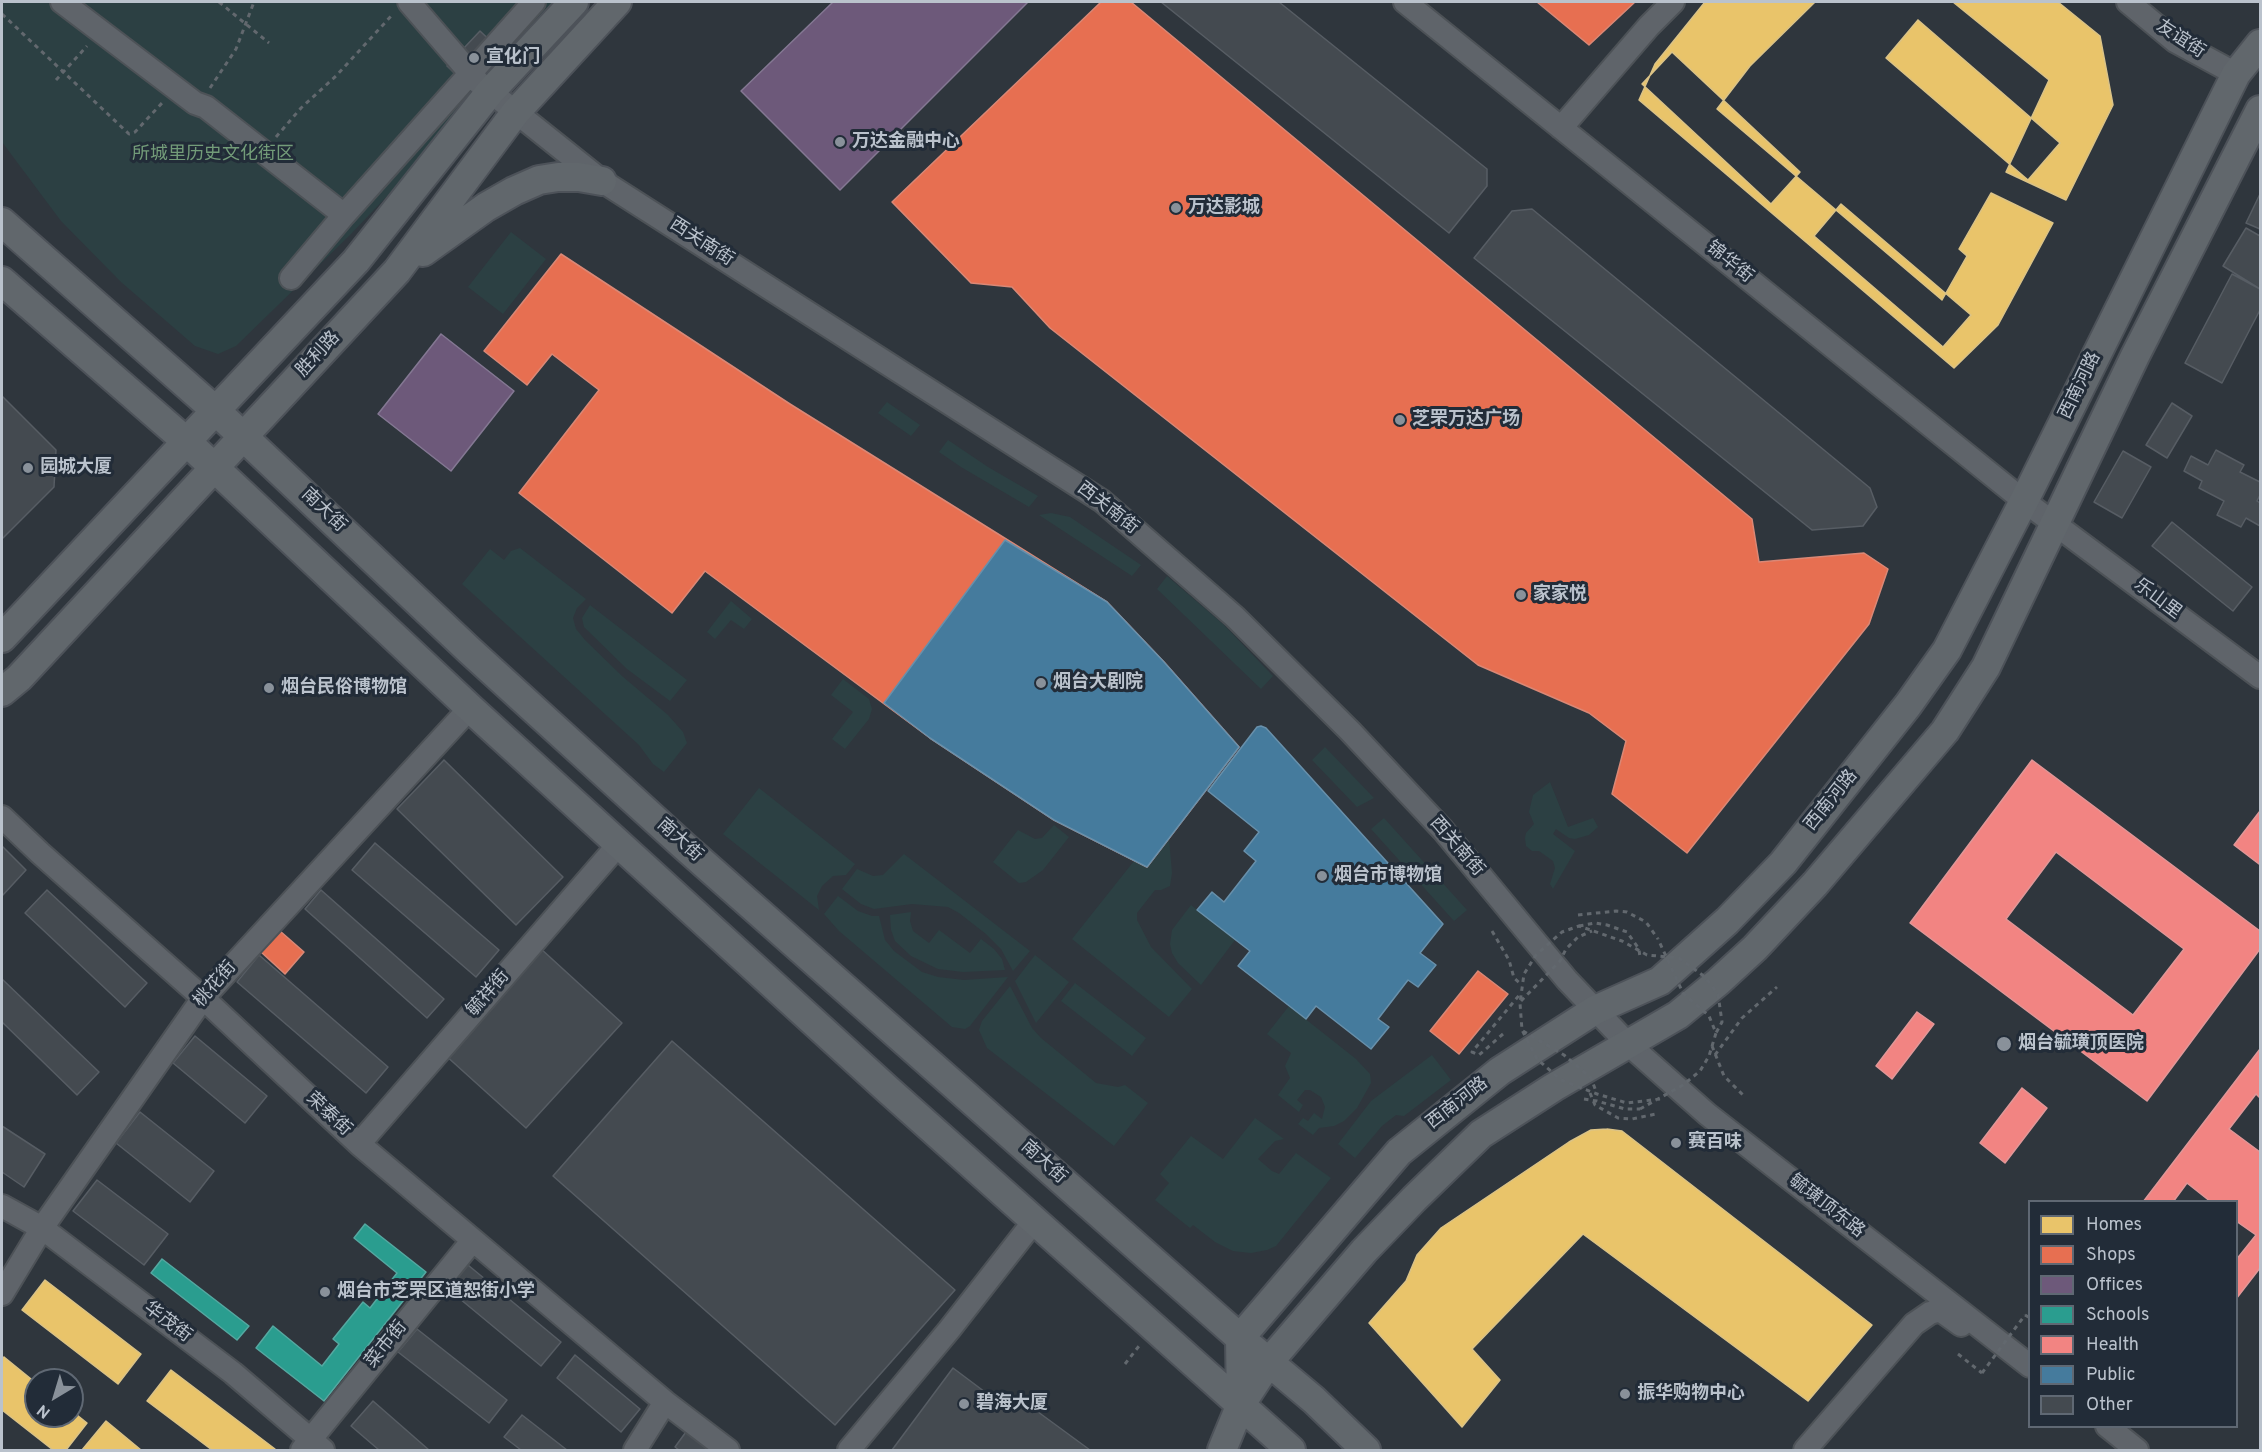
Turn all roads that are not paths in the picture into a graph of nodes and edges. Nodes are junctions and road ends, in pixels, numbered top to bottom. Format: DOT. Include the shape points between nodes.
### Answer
graph roads {
  1 [pos="62,2"];
  2 [pos="534,2"];
  3 [pos="574,2"];
  4 [pos="617,2"];
  5 [pos="1405,2"];
  6 [pos="1673,2"];
  7 [pos="2128,2"];
  8 [pos="404,5"];
  9 [pos="2260,44"];
  10 [pos="469,73"];
  11 [pos="2248,78"];
  12 [pos="490,92"];
  13 [pos="2260,110"];
  14 [pos="515,113"];
  15 [pos="1561,128"];
  16 [pos="602,182"];
  17 [pos="344,215"];
  18 [pos="2,222"];
  19 [pos="397,272"];
  20 [pos="291,278"];
  21 [pos="2,281"];
  22 [pos="215,410"];
  23 [pos="243,436"];
  24 [pos="187,441"];
  25 [pos="214,467"];
  26 [pos="2024,501"];
  27 [pos="2054,523"];
  28 [pos="2,638"];
  29 [pos="2260,677"];
  30 [pos="2,692"];
  31 [pos="470,708"];
  32 [pos="2,817"];
  33 [pos="620,844"];
  34 [pos="203,998"];
  35 [pos="1595,1010"];
  36 [pos="1627,1043"];
  37 [pos="359,1144"];
  38 [pos="2,1206"];
  39 [pos="1035,1220"];
  40 [pos="42,1228"];
  41 [pos="473,1240"];
  42 [pos="2,1294"];
  43 [pos="1240,1338"];
  44 [pos="1268,1363"];
  45 [pos="2028,1364"];
  46 [pos="2028,1379"];
  47 [pos="665,1402"];
  48 [pos="1240,1404"];
  49 [pos="2110,1428"];
  50 [pos="312,1447"];
  51 [pos="635,1450"];
  52 [pos="728,1450"];
  53 [pos="849,1450"];
  54 [pos="1222,1450"];
  55 [pos="1292,1450"];
  56 [pos="1366,1450"];
  57 [pos="1804,1450"];
  58 [pos="2137,1450"];
  1 -- 17 [label="street" via="206,107"];
  2 -- 10 [label="street"];
  3 -- 12 [label="main road, 胜利路"];
  4 -- 14 [label="main road, 胜利路"];
  5 -- 15 [label="street, 锦华街"];
  6 -- 15 [label="street"];
  7 -- 11 [label="street, 友谊街" via="2175,41"];
  8 -- 10 [label="street, 西关南街"];
  9 -- 11 [label="main road, 西南河路"];
  10 -- 12 [label="street, 西关南街"];
  10 -- 17 [label="street"];
  11 -- 26 [label="main road, 西南河路"];
  12 -- 14 [label="street, 西关南街"];
  12 -- 22 [label="main road, 胜利路" via="356,261"];
  13 -- 27 [label="main road, 西南河路"];
  14 -- 16 [label="street, 西关南街"];
  14 -- 19 [label="main road, 胜利路"];
  15 -- 26 [label="street, 锦华街"];
  16 -- 19 [label="main road" via="579,177 538,180 458,226"];
  16 -- 35 [label="street, 西关南街" via="1102,501 1235,617 1350,731 1443,830"];
  17 -- 20 [label="street"];
  18 -- 22 [label="main road, 南大街"];
  19 -- 23 [label="main road, 胜利路"];
  21 -- 24 [label="main road"];
  22 -- 23 [label="main road, 南大街"];
  22 -- 24 [label="main road, 胜利路"];
  23 -- 25 [label="main road, 胜利路"];
  23 -- 43 [label="main road, 南大街" via="675,838"];
  24 -- 25 [label="main road"];
  24 -- 28 [label="main road, 胜利路"];
  25 -- 30 [label="main road, 胜利路"];
  25 -- 31 [label="main road"];
  26 -- 27 [label="street, 锦华街"];
  26 -- 35 [label="main road, 西南河路" via="1947,650 1783,863 1727,921 1660,981"];
  27 -- 29 [label="street, 乐山里"];
  27 -- 36 [label="main road, 西南河路" via="1986,667 1945,730 1897,789 1755,948 1678,1015"];
  31 -- 33 [label="main road"];
  31 -- 34 [label="street, 桃花街"];
  32 -- 34 [label="street, 荣泰街"];
  33 -- 37 [label="street, 毓祥街"];
  33 -- 39 [label="main road"];
  34 -- 37 [label="street, 荣泰街"];
  34 -- 40 [label="street, 桃花街"];
  35 -- 36 [label="street, 西关南街"];
  35 -- 43 [label="main road, 西南河路" via="1500,1071 1399,1152"];
  36 -- 44 [label="main road, 西南河路" via="1481,1134 1364,1251"];
  36 -- 45 [label="street, 毓璜顶东路" via="1707,1114"];
  37 -- 41 [label="street, 荣泰街"];
  38 -- 40 [label="street, 华茂街"];
  39 -- 48 [label="main road"];
  39 -- 53 [label="street"];
  40 -- 42 [label="street, 桃花街"];
  40 -- 50 [label="street, 华茂街" via="233,1373"];
  41 -- 47 [label="street, 荣泰街"];
  41 -- 50 [label="street, 菜市街"];
  43 -- 44 [label="main road, 南大街"];
  43 -- 48 [label="main road, 西南河路"];
  44 -- 48 [label="main road, 西南河路"];
  44 -- 56 [label="main road, 南大街"];
  46 -- 57 [label="street" via="1940,1310 1930,1313 1914,1324"];
  47 -- 51 [label="street"];
  47 -- 52 [label="street, 荣泰街"];
  48 -- 54 [label="main road, 西南河路"];
  48 -- 55 [label="main road"];
  49 -- 58 [label="street"];
}
